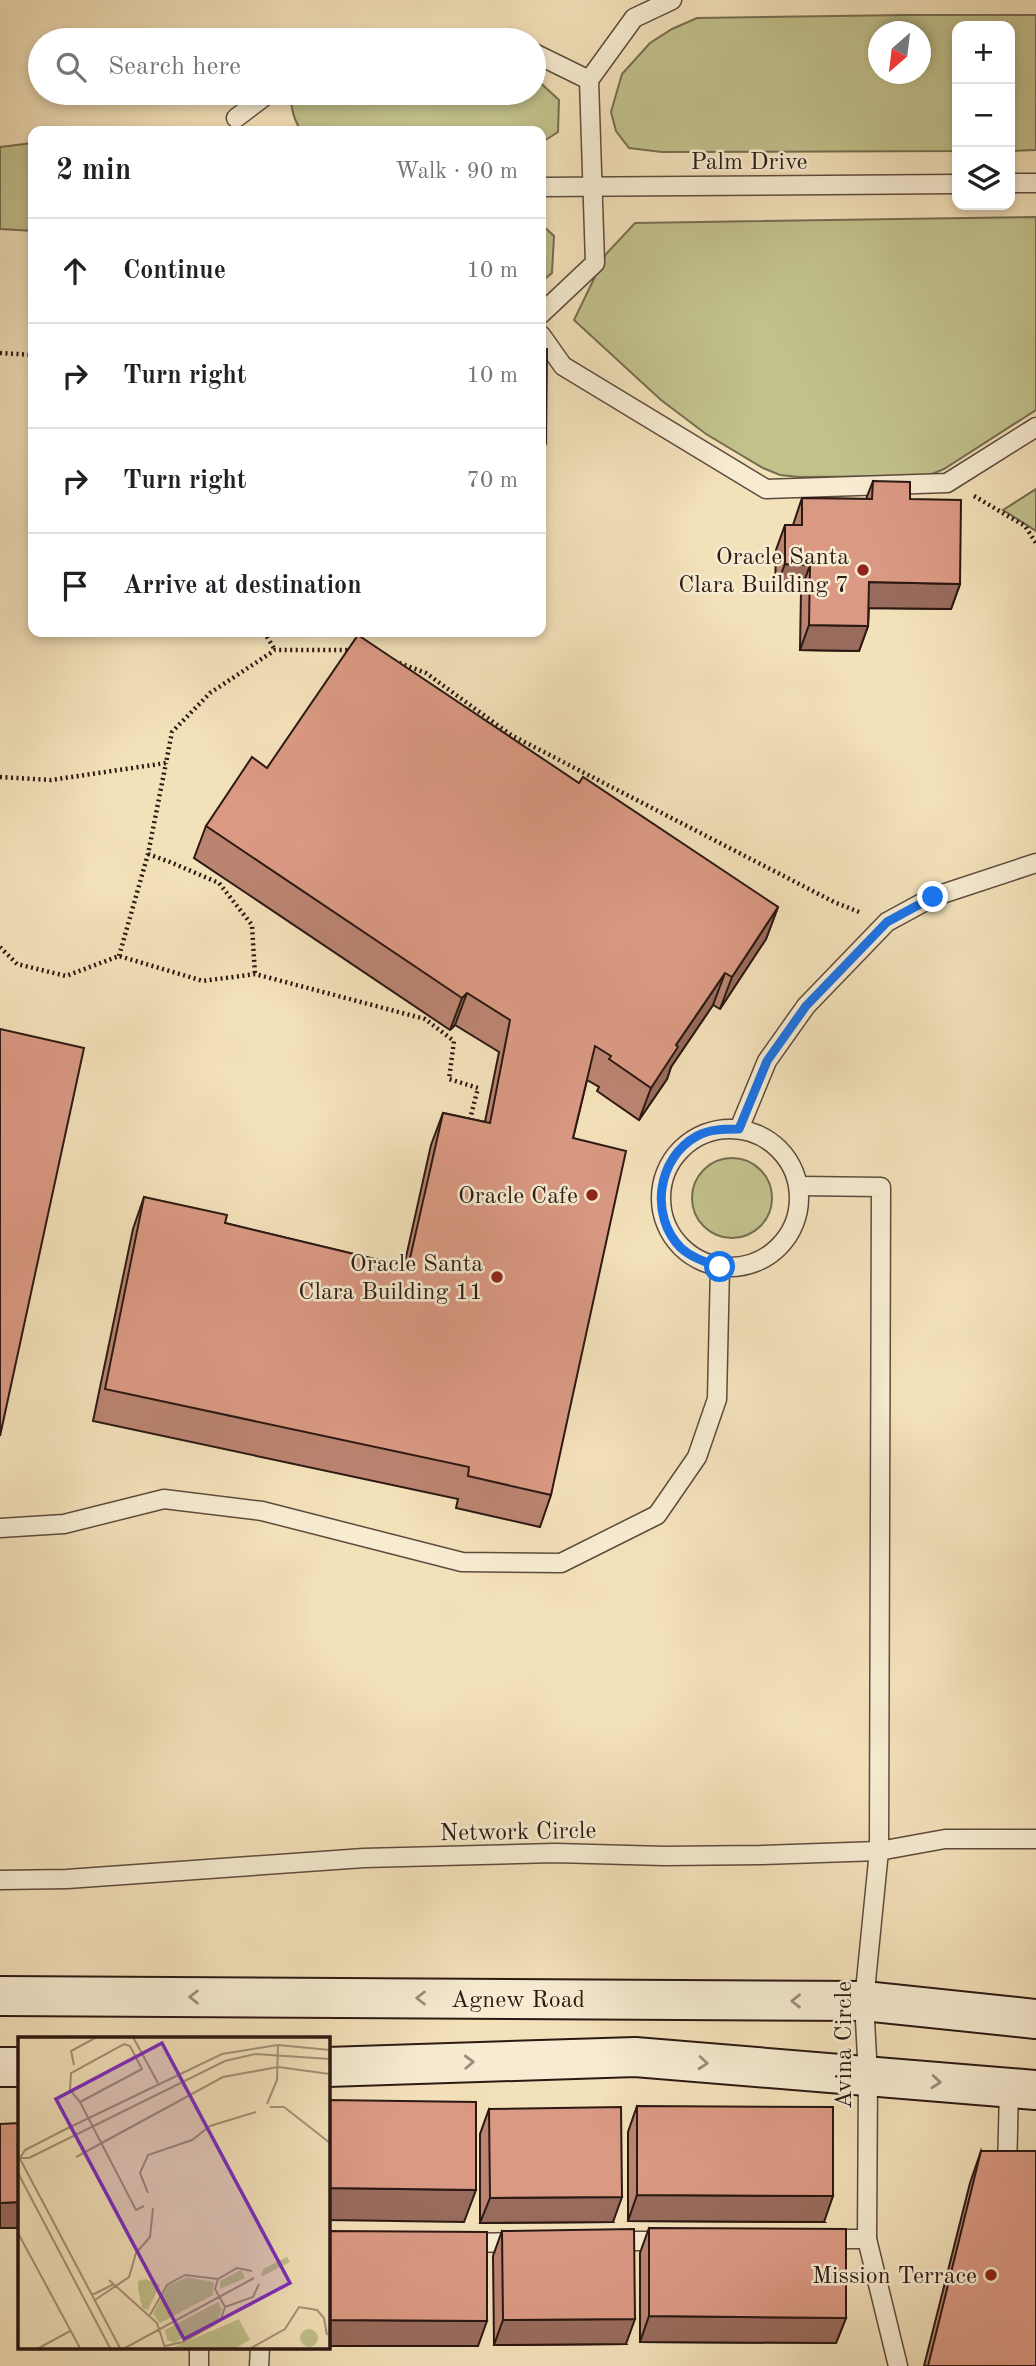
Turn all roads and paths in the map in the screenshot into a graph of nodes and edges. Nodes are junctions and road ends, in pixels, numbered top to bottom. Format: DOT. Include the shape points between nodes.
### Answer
graph roads {
  1 [pos="672,0"];
  2 [pos="546,59"];
  3 [pos="589,80"];
  4 [pos="253,105"];
  5 [pos="236,118"];
  6 [pos="1015,183"];
  7 [pos="1036,183"];
  8 [pos="952,184"];
  9 [pos="546,187"];
  10 [pos="592,187"];
  11 [pos="546,309"];
  12 [pos="546,342"];
  13 [pos="0,353"];
  14 [pos="28,355"];
  15 [pos="1036,427"];
  16 [pos="947,483"];
  17 [pos="1036,543"];
  18 [pos="267,637"];
  19 [pos="275,650"];
  20 [pos="363,650"];
  21 [pos="388,659"];
  22 [pos="166,763"];
  23 [pos="0,777"];
  24 [pos="148,855"];
  25 [pos="1036,863"];
  26 [pos="887,922"];
  27 [pos="0,947"];
  28 [pos="119,956"];
  29 [pos="255,974"];
  30 [pos="469,1126"];
  31 [pos="739,1129"];
  32 [pos="799,1186"];
  33 [pos="720,1267"];
  34 [pos="0,1528"];
  35 [pos="1036,1839"];
  36 [pos="879,1851"];
  37 [pos="0,1880"];
  38 [pos="0,1996"];
  39 [pos="864,2001"];
  40 [pos="1036,2019"];
  41 [pos="0,2067"];
  42 [pos="18,2067"];
  43 [pos="329,2067"];
  44 [pos="868,2076"];
  45 [pos="1023,2089"];
  46 [pos="1006,2183"];
  47 [pos="867,2239"];
  48 [pos="798,2240"];
  49 [pos="687,2241"];
  50 [pos="535,2242"];
  51 [pos="590,2242"];
  52 [pos="452,2243"];
  53 [pos="199,2348"];
  54 [pos="260,2348"];
  55 [pos="199,2366"];
  56 [pos="259,2366"];
  57 [pos="898,2366"];
  1 -- 3 [label="lane" via="634,18"];
  2 -- 3 [label="lane"];
  3 -- 10 [label="lane"];
  4 -- 5 [label="lane"];
  6 -- 7 [label="lane"];
  8 -- 10 [label="lane, Palm Drive"];
  9 -- 10 [label="lane, Palm Drive"];
  10 -- 11 [label="lane" via="595,263"];
  12 -- 16 [label="lane" via="563,366 766,489"];
  13 -- 14 [label="path"];
  15 -- 16 [label="lane"];
  16 -- 17 [label="path" via="1025,526"];
  18 -- 19 [label="path"];
  19 -- 20 [label="path"];
  19 -- 22 [label="path" via="211,693 172,732"];
  21 -- 26 [label="path" via="426,673 511,735 834,902"];
  22 -- 23 [label="path" via="51,780"];
  22 -- 24 [label="path"];
  24 -- 28 [label="path"];
  24 -- 29 [label="path" via="219,883 252,925"];
  25 -- 26 [label="lane" via="933,897"];
  26 -- 31 [label="lane" via="806,1006 767,1061"];
  27 -- 28 [label="path" via="16,964 66,976"];
  28 -- 29 [label="path" via="203,981"];
  29 -- 30 [label="path" via="425,1019 454,1041 449,1079 478,1088"];
  31 -- 32 [label="lane" via="760,1135 778,1148 792,1165"];
  31 -- 33 [label="lane" via="697,1136 667,1167 661,1188 661,1210 681,1248"];
  32 -- 33 [label="lane" via="793,1229 780,1247 742,1267"];
  32 -- 36 [label="lane, Avina Circle" via="881,1187"];
  33 -- 34 [label="lane" via="717,1399 697,1457 657,1515 561,1563 463,1562 262,1511 164,1499 64,1524"];
  35 -- 36 [label="lane, Network Circle" via="945,1839"];
  36 -- 37 [label="lane, Network Circle" via="364,1858"];
  36 -- 39 [label="lane, Avina Circle"];
  39 -- 38 [label="main road, Agnew Road, one-way"];
  39 -- 40 [label="main road, Agnew Road"];
  39 -- 44 [label="lane, Avina Circle"];
  41 -- 42 [label="main road"];
  43 -- 44 [label="main road, one-way" via="635,2057"];
  44 -- 45 [label="main road, one-way"];
  44 -- 47 [label="lane, Avina Circle"];
  45 -- 46 [label="lane"];
  47 -- 48 [label="lane"];
  47 -- 57 [label="lane, Avina Circle"];
  49 -- 51 [label="lane"];
  50 -- 52 [label="lane"];
  53 -- 55 [label="lane"];
  54 -- 56 [label="lane"];
}
